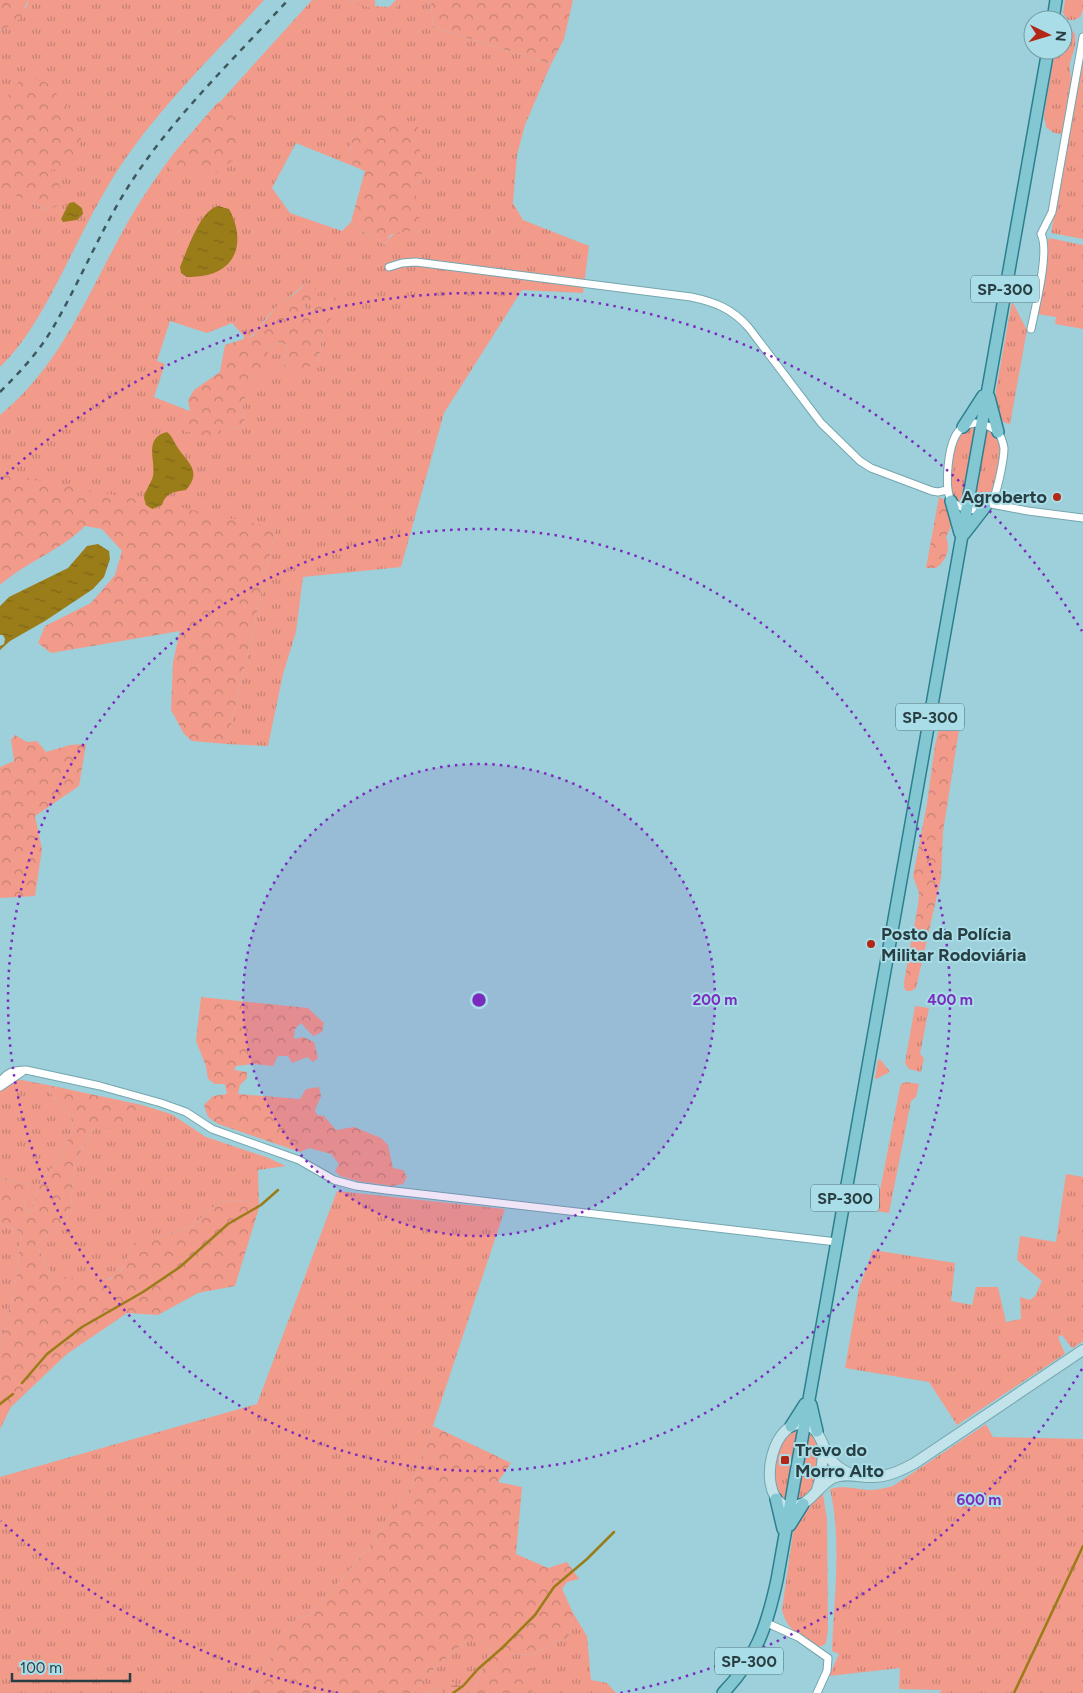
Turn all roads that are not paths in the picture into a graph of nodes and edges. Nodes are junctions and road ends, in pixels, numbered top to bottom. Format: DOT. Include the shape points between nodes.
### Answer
graph roads {
  1 [pos="1083,37"];
  2 [pos="1046,60"];
  3 [pos="389,266"];
  4 [pos="1031,330"];
  5 [pos="988,388"];
  6 [pos="981,423"];
  7 [pos="962,427"];
  8 [pos="998,432"];
  9 [pos="949,496"];
  10 [pos="988,506"];
  11 [pos="967,509"];
  12 [pos="1083,518"];
  13 [pos="961,538"];
  14 [pos="26,1070"];
  15 [pos="0,1082"];
  16 [pos="0,1087"];
  17 [pos="837,1242"];
  18 [pos="1083,1350"];
  19 [pos="809,1396"];
  20 [pos="804,1424"];
  21 [pos="791,1426"];
  22 [pos="816,1431"];
  23 [pos="824,1447"];
  24 [pos="852,1475"];
  25 [pos="816,1491"];
  26 [pos="776,1499"];
  27 [pos="803,1504"];
  28 [pos="790,1506"];
  29 [pos="785,1536"];
  30 [pos="767,1623"];
  31 [pos="722,1693"];
  32 [pos="816,1693"];
  1 -- 4 [label="street" via="1052,212 1041,234 1045,253"];
  2 -- 5 [label="main road, SP-300"];
  3 -- 9 [label="street" via="416,262 691,297 723,306 740,317 821,423 860,461"];
  5 -- 6 [label="main road, SP-300"];
  5 -- 7 [label="main road"];
  5 -- 8 [label="main road"];
  6 -- 7 [label="street"];
  6 -- 8 [label="street"];
  6 -- 11 [label="main road, SP-300"];
  7 -- 9 [label="street" via="952,445 947,477"];
  8 -- 10 [label="street" via="1004,450 997,490"];
  9 -- 11 [label="street" via="961,508"];
  9 -- 13 [label="main road"];
  10 -- 11 [label="street"];
  10 -- 12 [label="street"];
  10 -- 13 [label="main road"];
  11 -- 13 [label="main road, SP-300"];
  13 -- 17 [label="main road, SP-300"];
  14 -- 15 [label="street" via="9,1073"];
  14 -- 16 [label="street"];
  14 -- 17 [label="street" via="161,1103 186,1112 212,1129 290,1155 346,1184"];
  17 -- 19 [label="main road, SP-300"];
  18 -- 24 [label="main road" via="908,1467 881,1476"];
  19 -- 20 [label="main road, SP-300"];
  19 -- 21 [label="main road"];
  19 -- 22 [label="main road"];
  20 -- 21 [label="main road"];
  20 -- 22 [label="main road"];
  20 -- 28 [label="main road, SP-300"];
  21 -- 26 [label="main road" via="781,1436 773,1454 770,1477"];
  22 -- 23 [label="main road"];
  23 -- 24 [label="main road" via="834,1464"];
  23 -- 25 [label="main road"];
  24 -- 25 [label="main road" via="833,1478"];
  25 -- 27 [label="main road"];
  26 -- 28 [label="main road"];
  26 -- 29 [label="main road"];
  27 -- 28 [label="main road"];
  27 -- 29 [label="main road"];
  28 -- 29 [label="main road, SP-300"];
  29 -- 30 [label="main road, SP-300"];
  30 -- 31 [label="main road, SP-300" via="752,1656"];
  30 -- 32 [label="street" via="798,1637 828,1658 826,1672"];
}
